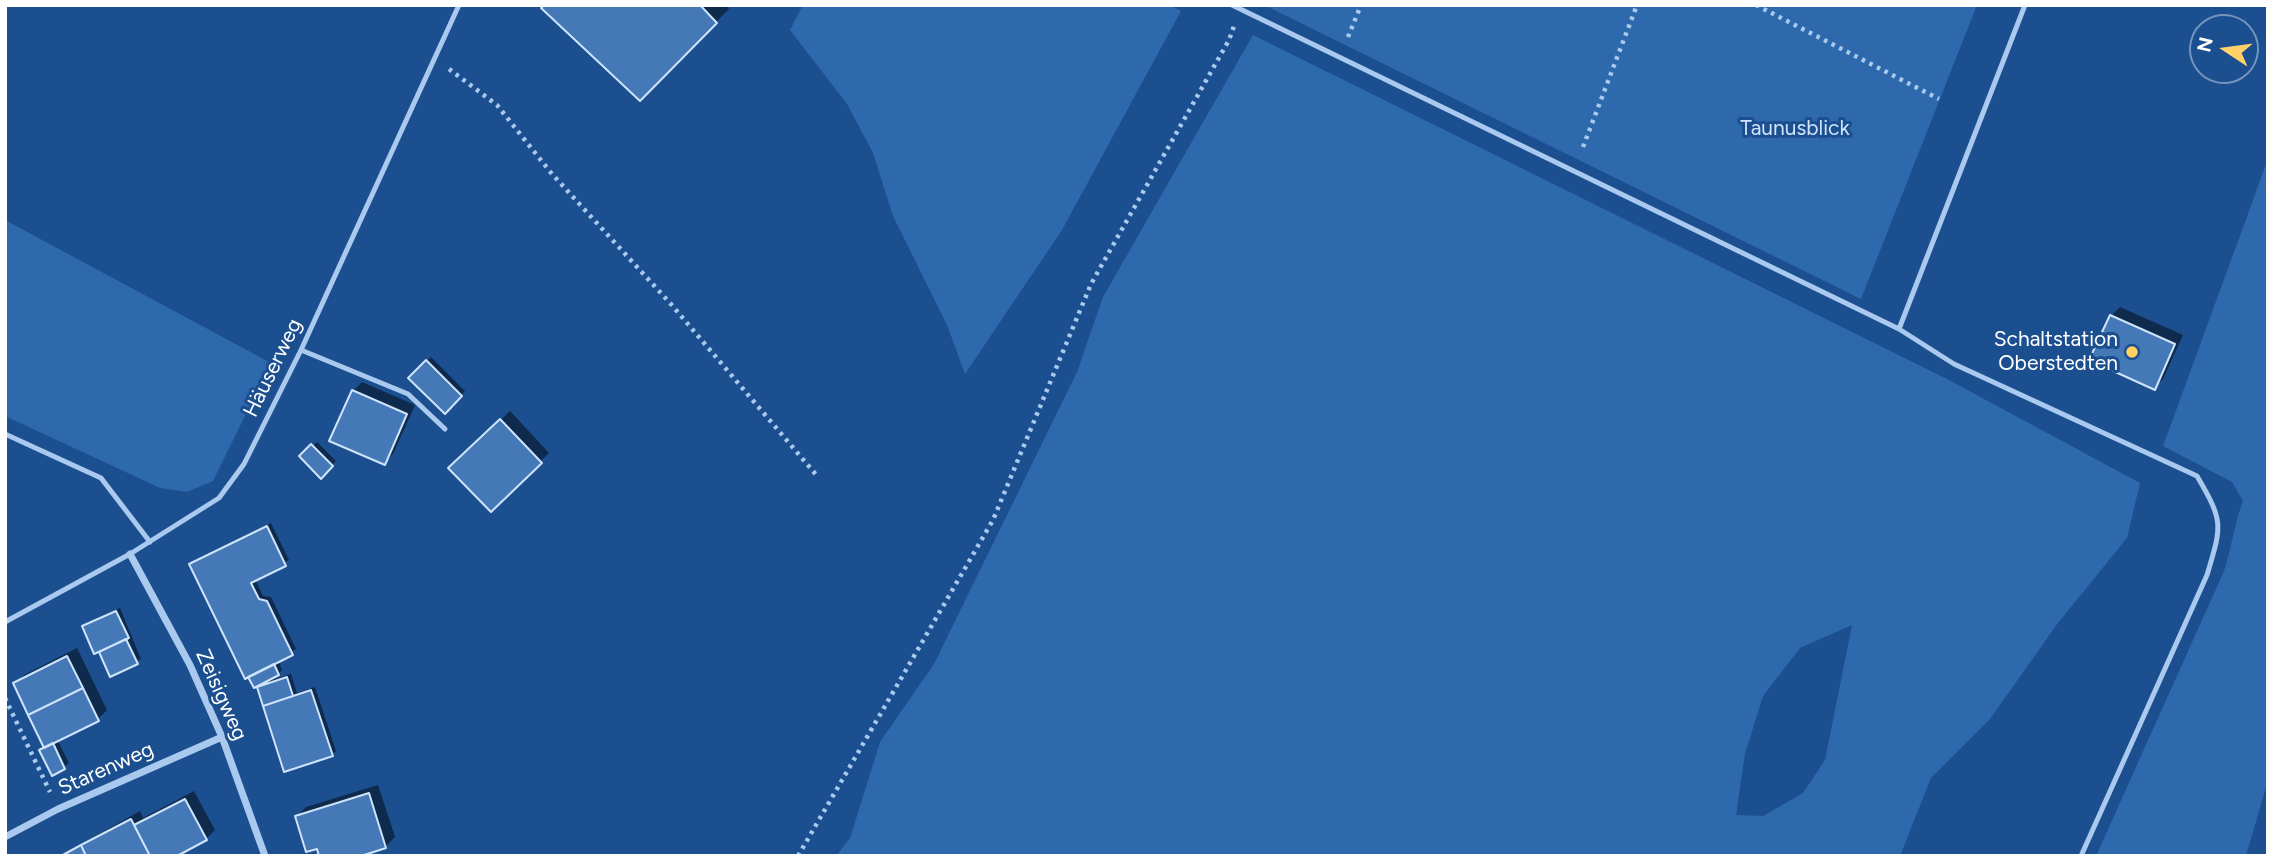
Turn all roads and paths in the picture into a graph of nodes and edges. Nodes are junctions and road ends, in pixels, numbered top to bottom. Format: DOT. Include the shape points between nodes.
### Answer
graph roads {
  1 [pos="459,5"];
  2 [pos="1232,5"];
  3 [pos="1361,5"];
  4 [pos="1637,5"];
  5 [pos="1756,5"];
  6 [pos="2025,5"];
  7 [pos="1239,9"];
  8 [pos="1348,37"];
  9 [pos="435,57"];
  10 [pos="1939,99"];
  11 [pos="1583,147"];
  12 [pos="1899,329"];
  13 [pos="300,350"];
  14 [pos="445,429"];
  15 [pos="5,434"];
  16 [pos="818,477"];
  17 [pos="150,542"];
  18 [pos="130,554"];
  19 [pos="5,622"];
  20 [pos="5,698"];
  21 [pos="222,737"];
  22 [pos="58,809"];
  23 [pos="5,837"];
  24 [pos="265,856"];
  25 [pos="797,856"];
  26 [pos="2081,856"];
  1 -- 9 [label="lane, Häuserweg"];
  2 -- 7 [label="lane"];
  3 -- 8 [label="path"];
  4 -- 11 [label="path"];
  5 -- 10 [label="path"];
  6 -- 12 [label="lane"];
  7 -- 12 [label="lane"];
  7 -- 25 [label="path" via="1229,40 1091,284 993,520"];
  9 -- 13 [label="lane, Häuserweg"];
  9 -- 16 [label="path" via="496,105"];
  12 -- 26 [label="lane" via="1954,364 2197,476 2218,512 2218,539 2207,576"];
  13 -- 14 [label="lane" via="408,394"];
  13 -- 17 [label="lane, Häuserweg" via="244,464 219,498"];
  15 -- 17 [label="lane" via="101,478"];
  17 -- 18 [label="lane, Häuserweg"];
  18 -- 19 [label="lane, Häuserweg"];
  18 -- 21 [label="street, Zeisigweg" via="190,665"];
  20 -- 22 [label="path"];
  21 -- 22 [label="street, Starenweg"];
  21 -- 24 [label="street, Zeisigweg"];
  22 -- 23 [label="street, Starenweg"];
}
